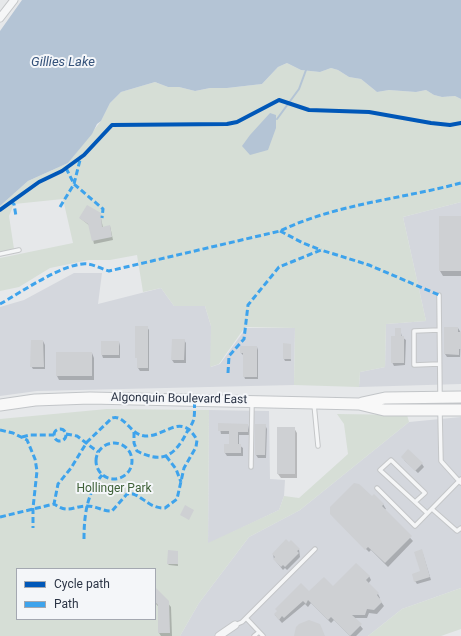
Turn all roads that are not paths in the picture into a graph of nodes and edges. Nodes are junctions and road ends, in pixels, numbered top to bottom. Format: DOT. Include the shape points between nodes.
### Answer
graph roads {
  1 [pos="14,0"];
  2 [pos="0,18"];
  3 [pos="19,250"];
  4 [pos="0,254"];
  5 [pos="439,295"];
  6 [pos="439,330"];
  7 [pos="439,364"];
  8 [pos="461,397"];
  9 [pos="440,398"];
  10 [pos="252,400"];
  11 [pos="314,403"];
  12 [pos="359,404"];
  13 [pos="0,405"];
  14 [pos="440,410"];
  15 [pos="461,410"];
  16 [pos="318,446"];
  17 [pos="251,467"];
  18 [pos="460,481"];
  19 [pos="377,488"];
  20 [pos="415,502"];
  21 [pos="432,509"];
  22 [pos="427,514"];
  23 [pos="461,528"];
  24 [pos="315,549"];
  25 [pos="246,618"];
  26 [pos="235,625"];
  27 [pos="259,632"];
  28 [pos="218,636"];
  29 [pos="254,636"];
  30 [pos="263,636"];
  1 -- 2 [label="street"];
  3 -- 4 [label="lane"];
  5 -- 6 [label="lane"];
  6 -- 7 [label="lane"];
  6 -- 7 [label="lane" via="414,331 414,365"];
  7 -- 9 [label="lane"];
  8 -- 9 [label="main road, Algonquin Boulevard East"];
  9 -- 12 [label="main road, Algonquin Boulevard East" via="385,398"];
  9 -- 14 [label="lane"];
  10 -- 11 [label="main road, Algonquin Boulevard East"];
  10 -- 13 [label="main road, Algonquin Boulevard East" via="90,398 35,400"];
  10 -- 17 [label="lane"];
  11 -- 12 [label="main road, Algonquin Boulevard East"];
  11 -- 16 [label="lane"];
  12 -- 14 [label="main road, Algonquin Boulevard East" via="384,410"];
  14 -- 15 [label="main road, Algonquin Boulevard East"];
  14 -- 18 [label="lane" via="441,461"];
  18 -- 21 [label="lane"];
  19 -- 22 [label="lane" via="415,526"];
  20 -- 20 [label="lane" via="380,470 391,460 425,493"];
  20 -- 22 [label="lane"];
  21 -- 22 [label="lane"];
  21 -- 23 [label="lane" via="457,531"];
  24 -- 25 [label="lane"];
  25 -- 26 [label="lane"];
  25 -- 27 [label="lane"];
  26 -- 28 [label="street"];
  27 -- 29 [label="lane"];
  27 -- 30 [label="lane"];
}
